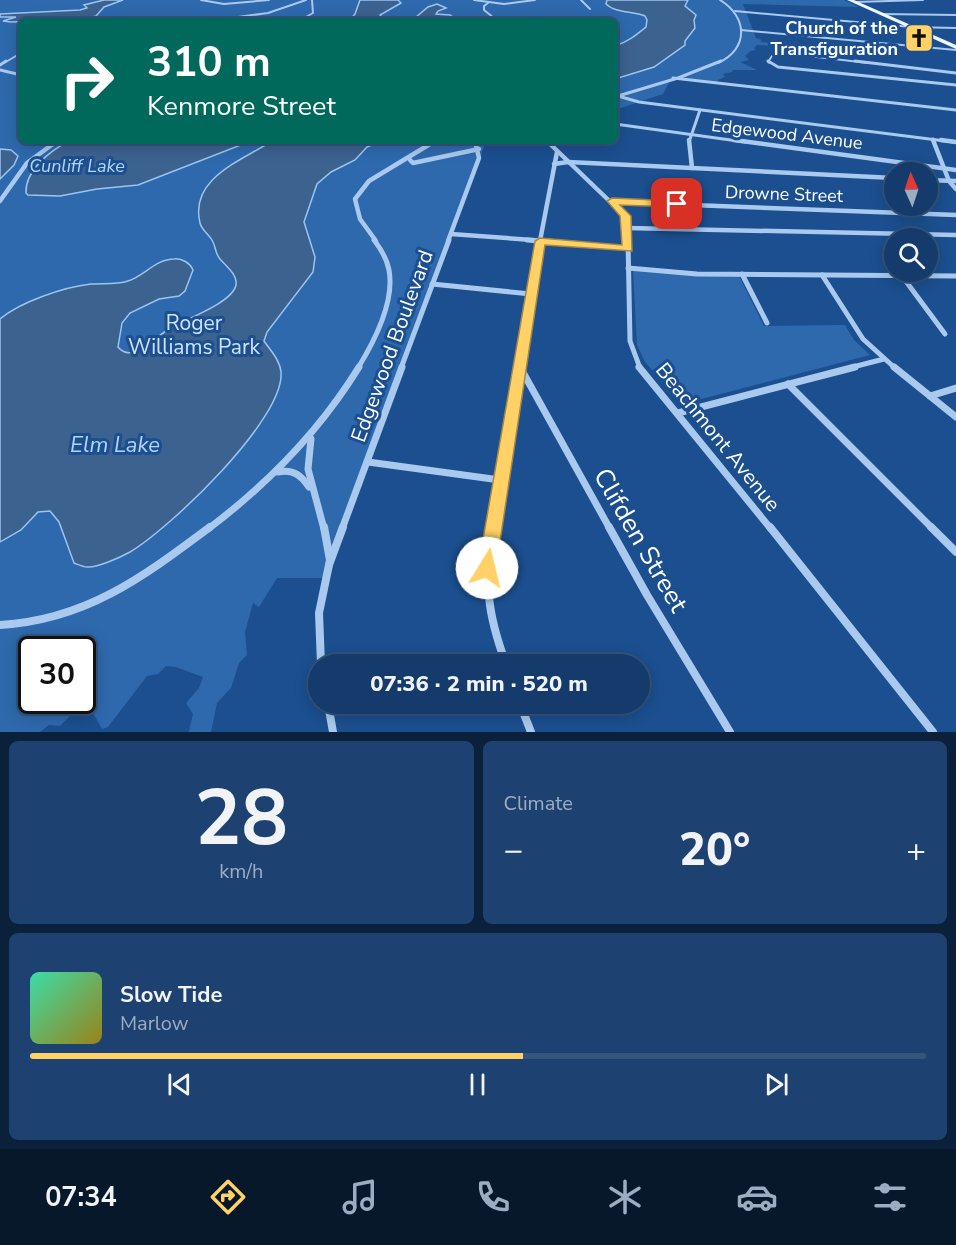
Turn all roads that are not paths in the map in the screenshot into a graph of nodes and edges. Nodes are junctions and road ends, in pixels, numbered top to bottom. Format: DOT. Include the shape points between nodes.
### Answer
graph roads {
  1 [pos="201,0"];
  2 [pos="269,0"];
  3 [pos="306,0"];
  4 [pos="312,0"];
  5 [pos="474,0"];
  6 [pos="535,0"];
  7 [pos="581,0"];
  8 [pos="720,0"];
  9 [pos="924,0"];
  10 [pos="852,1"];
  11 [pos="488,3"];
  12 [pos="590,9"];
  13 [pos="735,12"];
  14 [pos="881,14"];
  15 [pos="956,15"];
  16 [pos="230,18"];
  17 [pos="304,18"];
  18 [pos="494,18"];
  19 [pos="911,27"];
  20 [pos="956,28"];
  21 [pos="741,30"];
  22 [pos="956,49"];
  23 [pos="18,55"];
  24 [pos="0,65"];
  25 [pos="0,71"];
  26 [pos="956,72"];
  27 [pos="18,74"];
  28 [pos="673,78"];
  29 [pos="956,85"];
  30 [pos="618,97"];
  31 [pos="618,97"];
  32 [pos="700,110"];
  33 [pos="956,110"];
  34 [pos="618,124"];
  35 [pos="688,135"];
  36 [pos="933,139"];
  37 [pos="956,142"];
  38 [pos="53,144"];
  39 [pos="431,144"];
  40 [pos="476,144"];
  41 [pos="550,144"];
  42 [pos="479,149"];
  43 [pos="557,152"];
  44 [pos="410,160"];
  45 [pos="568,162"];
  46 [pos="554,164"];
  47 [pos="692,168"];
  48 [pos="944,168"];
  49 [pos="956,170"];
  50 [pos="884,178"];
  51 [pos="938,180"];
  52 [pos="948,180"];
  53 [pos="956,181"];
  54 [pos="956,189"];
  55 [pos="0,201"];
  56 [pos="612,201"];
  57 [pos="956,215"];
  58 [pos="627,228"];
  59 [pos="451,234"];
  60 [pos="956,235"];
  61 [pos="540,241"];
  62 [pos="628,248"];
  63 [pos="628,268"];
  64 [pos="742,274"];
  65 [pos="822,275"];
  66 [pos="884,276"];
  67 [pos="938,276"];
  68 [pos="956,276"];
  69 [pos="906,282"];
  70 [pos="432,284"];
  71 [pos="531,294"];
  72 [pos="767,324"];
  73 [pos="945,334"];
  74 [pos="884,359"];
  75 [pos="520,367"];
  76 [pos="788,384"];
  77 [pos="956,388"];
  78 [pos="930,396"];
  79 [pos="678,413"];
  80 [pos="956,417"];
  81 [pos="313,434"];
  82 [pos="368,462"];
  83 [pos="275,473"];
  84 [pos="500,480"];
  85 [pos="311,491"];
  86 [pos="956,552"];
  87 [pos="330,562"];
  88 [pos="0,625"];
  89 [pos="321,654"];
  90 [pos="502,654"];
  91 [pos="330,714"];
  92 [pos="524,714"];
  93 [pos="333,732"];
  94 [pos="531,732"];
  95 [pos="730,732"];
  96 [pos="933,732"];
  1 -- 2 [label="street" via="221,4"];
  3 -- 16 [label="street" via="268,13"];
  4 -- 17 [label="street" via="313,13"];
  5 -- 11 [label="street"];
  6 -- 11 [label="street"];
  7 -- 12 [label="street"];
  8 -- 13 [label="street"];
  9 -- 10 [label="street"];
  10 -- 14 [label="main road"];
  11 -- 18 [label="street" via="484,10"];
  13 -- 19 [label="street"];
  13 -- 21 [label="street"];
  14 -- 15 [label="street"];
  14 -- 19 [label="main road"];
  19 -- 20 [label="street"];
  19 -- 22 [label="main road"];
  21 -- 22 [label="street"];
  21 -- 28 [label="street" via="738,46 730,57"];
  23 -- 24 [label="street"];
  25 -- 27 [label="street"];
  26 -- 29 [label="street" via="777,53 768,61 778,67"];
  28 -- 30 [label="street"];
  28 -- 33 [label="street"];
  31 -- 32 [label="street"];
  32 -- 35 [label="street"];
  32 -- 36 [label="street"];
  34 -- 35 [label="street, Edgewood Avenue"];
  35 -- 47 [label="street" via="687,152"];
  35 -- 48 [label="street, Edgewood Avenue"];
  36 -- 37 [label="street"];
  36 -- 48 [label="street"];
  38 -- 55 [label="street" via="27,163"];
  39 -- 44 [label="street"];
  40 -- 42 [label="street"];
  41 -- 43 [label="street, Beachmont Avenue"];
  42 -- 44 [label="street" via="425,162"];
  42 -- 59 [label="street, Edgewood Boulevard"];
  43 -- 45 [label="street, Beachmont Avenue"];
  43 -- 46 [label="street"];
  44 -- 81 [label="street" via="369,181 355,199 357,214 387,258 388,291 380,323 362,362 332,412"];
  45 -- 46 [label="street"];
  45 -- 47 [label="street"];
  45 -- 56 [label="street, Beachmont Avenue"];
  46 -- 61 [label="street"];
  47 -- 50 [label="street"];
  48 -- 49 [label="street, Edgewood Avenue"];
  48 -- 52 [label="street"];
  51 -- 52 [label="street"];
  52 -- 53 [label="street"];
  52 -- 54 [label="street"];
  56 -- 57 [label="street, Drowne Street"];
  56 -- 58 [label="street, Beachmont Avenue" via="626,216"];
  58 -- 60 [label="street"];
  58 -- 62 [label="street, Beachmont Avenue"];
  59 -- 61 [label="street"];
  59 -- 70 [label="street, Edgewood Boulevard"];
  61 -- 62 [label="street"];
  61 -- 71 [label="street"];
  62 -- 63 [label="street, Beachmont Avenue"];
  63 -- 64 [label="street"];
  63 -- 79 [label="street, Beachmont Avenue" via="630,341 635,359"];
  64 -- 65 [label="street"];
  64 -- 72 [label="street"];
  65 -- 66 [label="street"];
  65 -- 74 [label="street" via="863,339"];
  67 -- 68 [label="street"];
  69 -- 73 [label="street"];
  70 -- 71 [label="street"];
  70 -- 82 [label="street, Edgewood Boulevard"];
  71 -- 75 [label="street"];
  74 -- 76 [label="street"];
  74 -- 78 [label="street"];
  75 -- 84 [label="street"];
  75 -- 95 [label="street, Clifden Street" via="647,595"];
  76 -- 79 [label="street"];
  76 -- 86 [label="street"];
  77 -- 78 [label="street"];
  78 -- 80 [label="street"];
  79 -- 96 [label="street, Beachmont Avenue"];
  81 -- 83 [label="street"];
  81 -- 85 [label="street" via="308,454"];
  82 -- 84 [label="street"];
  82 -- 87 [label="street, Edgewood Boulevard"];
  83 -- 85 [label="street" via="296,472"];
  83 -- 88 [label="street" via="204,532 113,594 56,617"];
  84 -- 90 [label="street" via="486,596"];
  85 -- 87 [label="street"];
  87 -- 89 [label="street" via="319,614"];
  91 -- 93 [label="street"];
  92 -- 94 [label="street"];
}
